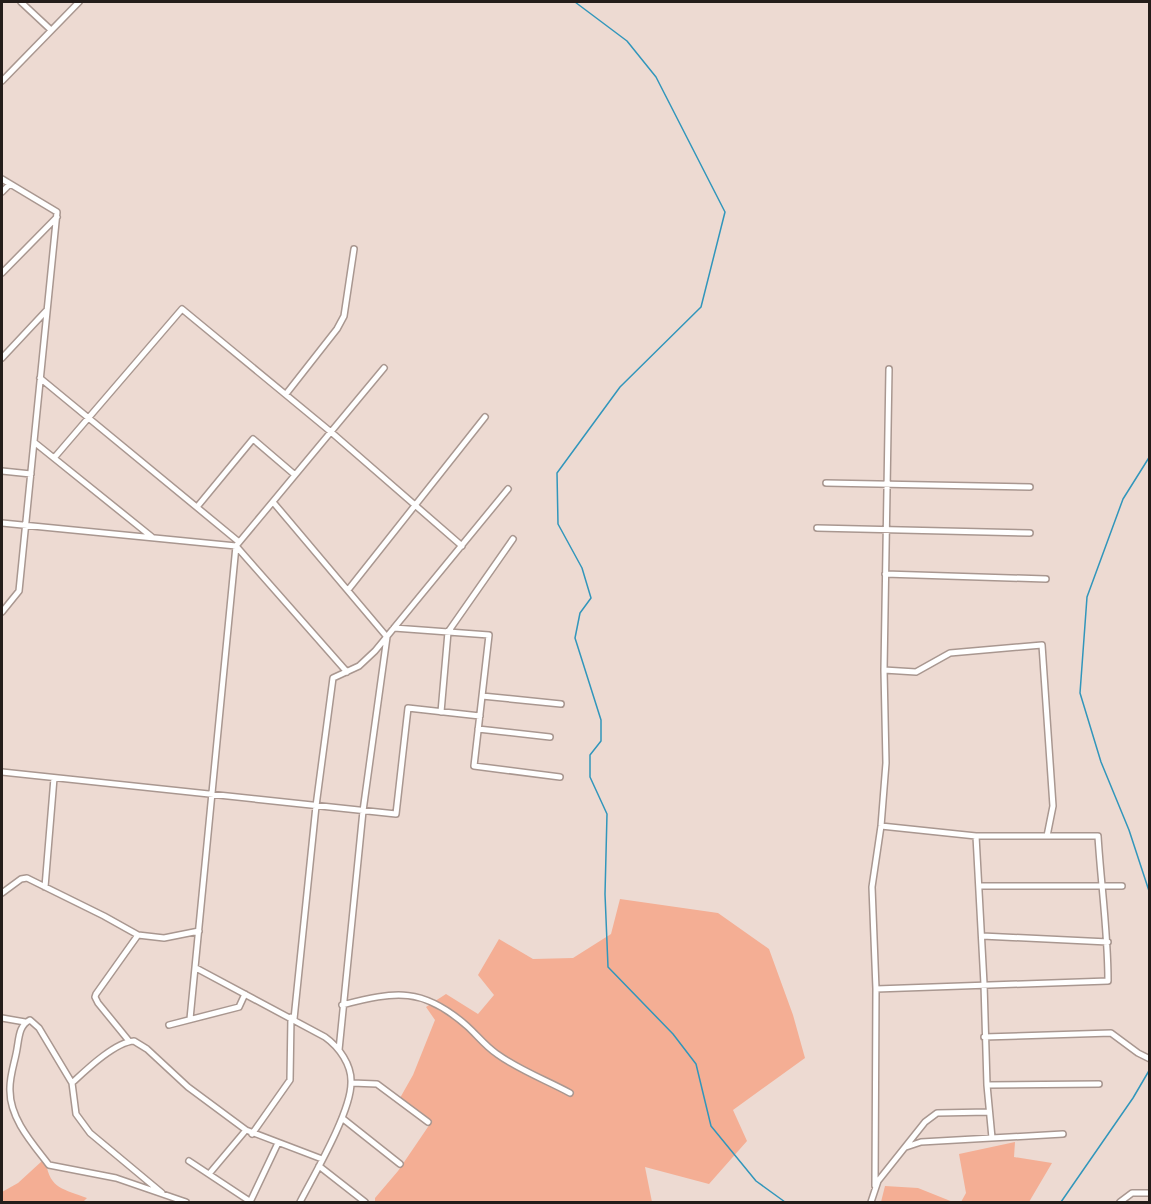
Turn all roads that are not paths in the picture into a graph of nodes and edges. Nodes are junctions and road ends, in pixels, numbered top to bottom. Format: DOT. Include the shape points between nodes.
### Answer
graph roads {
  1 [pos="21,2"];
  2 [pos="79,2"];
  3 [pos="51,30"];
  4 [pos="2,81"];
  5 [pos="2,179"];
  6 [pos="10,184"];
  7 [pos="2,192"];
  8 [pos="57,217"];
  9 [pos="354,249"];
  10 [pos="2,273"];
  11 [pos="47,310"];
  12 [pos="2,358"];
  13 [pos="384,368"];
  14 [pos="889,369"];
  15 [pos="40,378"];
  16 [pos="286,394"];
  17 [pos="485,417"];
  18 [pos="89,418"];
  19 [pos="331,432"];
  20 [pos="34,442"];
  21 [pos="54,458"];
  22 [pos="2,471"];
  23 [pos="31,474"];
  24 [pos="295,475"];
  25 [pos="826,483"];
  26 [pos="887,484"];
  27 [pos="1030,487"];
  28 [pos="508,489"];
  29 [pos="273,502"];
  30 [pos="415,505"];
  31 [pos="197,507"];
  32 [pos="2,523"];
  33 [pos="26,526"];
  34 [pos="817,528"];
  35 [pos="886,530"];
  36 [pos="1030,533"];
  37 [pos="153,538"];
  38 [pos="513,539"];
  39 [pos="238,544"];
  40 [pos="462,546"];
  41 [pos="885,574"];
  42 [pos="1046,579"];
  43 [pos="348,590"];
  44 [pos="2,612"];
  45 [pos="394,628"];
  46 [pos="448,632"];
  47 [pos="387,637"];
  48 [pos="884,670"];
  49 [pos="347,672"];
  50 [pos="482,696"];
  51 [pos="561,704"];
  52 [pos="441,711"];
  53 [pos="480,716"];
  54 [pos="478,729"];
  55 [pos="550,737"];
  56 [pos="2,772"];
  57 [pos="54,777"];
  58 [pos="560,777"];
  59 [pos="213,794"];
  60 [pos="315,806"];
  61 [pos="363,811"];
  62 [pos="881,826"];
  63 [pos="976,836"];
  64 [pos="1047,836"];
  65 [pos="979,886"];
  66 [pos="1101,886"];
  67 [pos="1122,886"];
  68 [pos="45,887"];
  69 [pos="2,893"];
  70 [pos="199,931"];
  71 [pos="138,935"];
  72 [pos="982,936"];
  73 [pos="1108,942"];
  74 [pos="196,968"];
  75 [pos="984,984"];
  76 [pos="876,989"];
  77 [pos="245,994"];
  78 [pos="342,1005"];
  79 [pos="2,1018"];
  80 [pos="292,1018"];
  81 [pos="190,1019"];
  82 [pos="25,1022"];
  83 [pos="169,1024"];
  84 [pos="984,1037"];
  85 [pos="129,1041"];
  86 [pos="339,1050"];
  87 [pos="1149,1059"];
  88 [pos="72,1083"];
  89 [pos="351,1083"];
  90 [pos="2,1084"];
  91 [pos="1099,1084"];
  92 [pos="10,1085"];
  93 [pos="987,1085"];
  94 [pos="570,1093"];
  95 [pos="989,1112"];
  96 [pos="342,1118"];
  97 [pos="428,1122"];
  98 [pos="249,1132"];
  99 [pos="1063,1134"];
  100 [pos="992,1138"];
  101 [pos="278,1143"];
  102 [pos="905,1148"];
  103 [pos="322,1158"];
  104 [pos="189,1161"];
  105 [pos="400,1164"];
  106 [pos="319,1166"];
  107 [pos="209,1174"];
  108 [pos="876,1186"];
  109 [pos="1149,1193"];
  110 [pos="167,1197"];
  111 [pos="250,1202"];
  112 [pos="365,1202"];
  113 [pos="186,1203"];
  114 [pos="300,1203"];
  115 [pos="871,1203"];
  116 [pos="1120,1203"];
  1 -- 3 [label="street"];
  2 -- 3 [label="street"];
  3 -- 4 [label="street"];
  5 -- 6 [label="street"];
  6 -- 7 [label="street"];
  6 -- 8 [label="street" via="57,212"];
  8 -- 10 [label="street"];
  8 -- 11 [label="street"];
  9 -- 16 [label="street" via="344,316"];
  11 -- 12 [label="street"];
  11 -- 15 [label="street"];
  13 -- 19 [label="street"];
  14 -- 26 [label="street"];
  15 -- 18 [label="street"];
  15 -- 20 [label="street"];
  16 -- 18 [label="street" via="182,309"];
  16 -- 19 [label="street"];
  17 -- 30 [label="street"];
  18 -- 21 [label="street"];
  18 -- 31 [label="street"];
  19 -- 24 [label="street"];
  19 -- 30 [label="street"];
  20 -- 21 [label="street"];
  20 -- 23 [label="street"];
  21 -- 37 [label="street"];
  22 -- 23 [label="street"];
  23 -- 33 [label="street"];
  24 -- 29 [label="street"];
  24 -- 31 [label="street" via="253,440"];
  25 -- 26 [label="street"];
  26 -- 27 [label="street"];
  26 -- 35 [label="street"];
  28 -- 40 [label="street"];
  29 -- 39 [label="street"];
  29 -- 43 [label="street"];
  30 -- 40 [label="street"];
  30 -- 43 [label="street"];
  31 -- 39 [label="street"];
  32 -- 33 [label="street"];
  33 -- 37 [label="street"];
  33 -- 44 [label="street" via="19,591"];
  34 -- 35 [label="street"];
  35 -- 36 [label="street"];
  35 -- 41 [label="street"];
  37 -- 39 [label="street"];
  38 -- 46 [label="street"];
  39 -- 49 [label="street"];
  39 -- 59 [label="street"];
  40 -- 45 [label="street"];
  41 -- 42 [label="street"];
  41 -- 48 [label="street"];
  43 -- 47 [label="street"];
  45 -- 46 [label="street"];
  45 -- 47 [label="street"];
  46 -- 50 [label="street" via="489,636"];
  46 -- 52 [label="street"];
  47 -- 49 [label="street" via="360,666"];
  47 -- 61 [label="street"];
  48 -- 62 [label="street" via="886,763"];
  48 -- 64 [label="street" via="916,672 950,653 1042,645 1053,806"];
  49 -- 60 [label="street" via="333,678"];
  50 -- 51 [label="street"];
  50 -- 53 [label="street"];
  52 -- 53 [label="street"];
  52 -- 61 [label="street" via="408,708 396,814"];
  53 -- 54 [label="street"];
  54 -- 55 [label="street"];
  54 -- 58 [label="street" via="474,766"];
  56 -- 57 [label="street"];
  57 -- 59 [label="street"];
  57 -- 68 [label="street"];
  59 -- 60 [label="street"];
  59 -- 70 [label="street"];
  60 -- 61 [label="street"];
  60 -- 80 [label="street"];
  61 -- 78 [label="street"];
  62 -- 63 [label="street"];
  62 -- 76 [label="street" via="872,887"];
  63 -- 64 [label="street"];
  63 -- 65 [label="street"];
  64 -- 66 [label="street" via="1098,836"];
  65 -- 66 [label="street"];
  65 -- 72 [label="street"];
  66 -- 67 [label="street"];
  66 -- 73 [label="street"];
  68 -- 69 [label="street" via="23,878"];
  68 -- 71 [label="street"];
  70 -- 71 [label="street" via="164,938"];
  70 -- 74 [label="street"];
  71 -- 85 [label="street" via="95,996"];
  72 -- 73 [label="street"];
  72 -- 75 [label="street"];
  73 -- 75 [label="street" via="1108,981"];
  74 -- 77 [label="street"];
  74 -- 81 [label="street"];
  75 -- 76 [label="street"];
  75 -- 84 [label="street"];
  76 -- 108 [label="street"];
  77 -- 80 [label="street"];
  77 -- 81 [label="street" via="239,1007"];
  78 -- 86 [label="street"];
  78 -- 94 [label="street" via="396,994 433,1002 503,1058"];
  79 -- 82 [label="street"];
  80 -- 86 [label="street"];
  80 -- 98 [label="street" via="290,1080"];
  81 -- 83 [label="street"];
  82 -- 88 [label="street" via="30,1020 39,1028"];
  82 -- 92 [label="street"];
  84 -- 87 [label="street" via="1111,1033"];
  84 -- 93 [label="street"];
  85 -- 88 [label="street"];
  85 -- 98 [label="street" via="147,1049 188,1087"];
  86 -- 89 [label="street" via="350,1071"];
  88 -- 110 [label="street" via="76,1114 90,1133"];
  89 -- 96 [label="street"];
  89 -- 97 [label="street" via="377,1084"];
  90 -- 92 [label="street"];
  91 -- 93 [label="street"];
  92 -- 110 [label="street" via="17,1120 49,1165 116,1178"];
  93 -- 95 [label="street"];
  95 -- 100 [label="street"];
  95 -- 102 [label="street" via="937,1113"];
  96 -- 103 [label="street"];
  96 -- 105 [label="street"];
  98 -- 101 [label="street"];
  98 -- 107 [label="street"];
  99 -- 100 [label="street"];
  100 -- 102 [label="street" via="921,1142"];
  101 -- 103 [label="street"];
  101 -- 111 [label="street"];
  102 -- 108 [label="street"];
  103 -- 106 [label="street"];
  104 -- 107 [label="street"];
  106 -- 112 [label="street"];
  106 -- 114 [label="street"];
  107 -- 111 [label="street"];
  108 -- 115 [label="street"];
  109 -- 116 [label="street" via="1132,1193"];
  110 -- 113 [label="street"];
}
